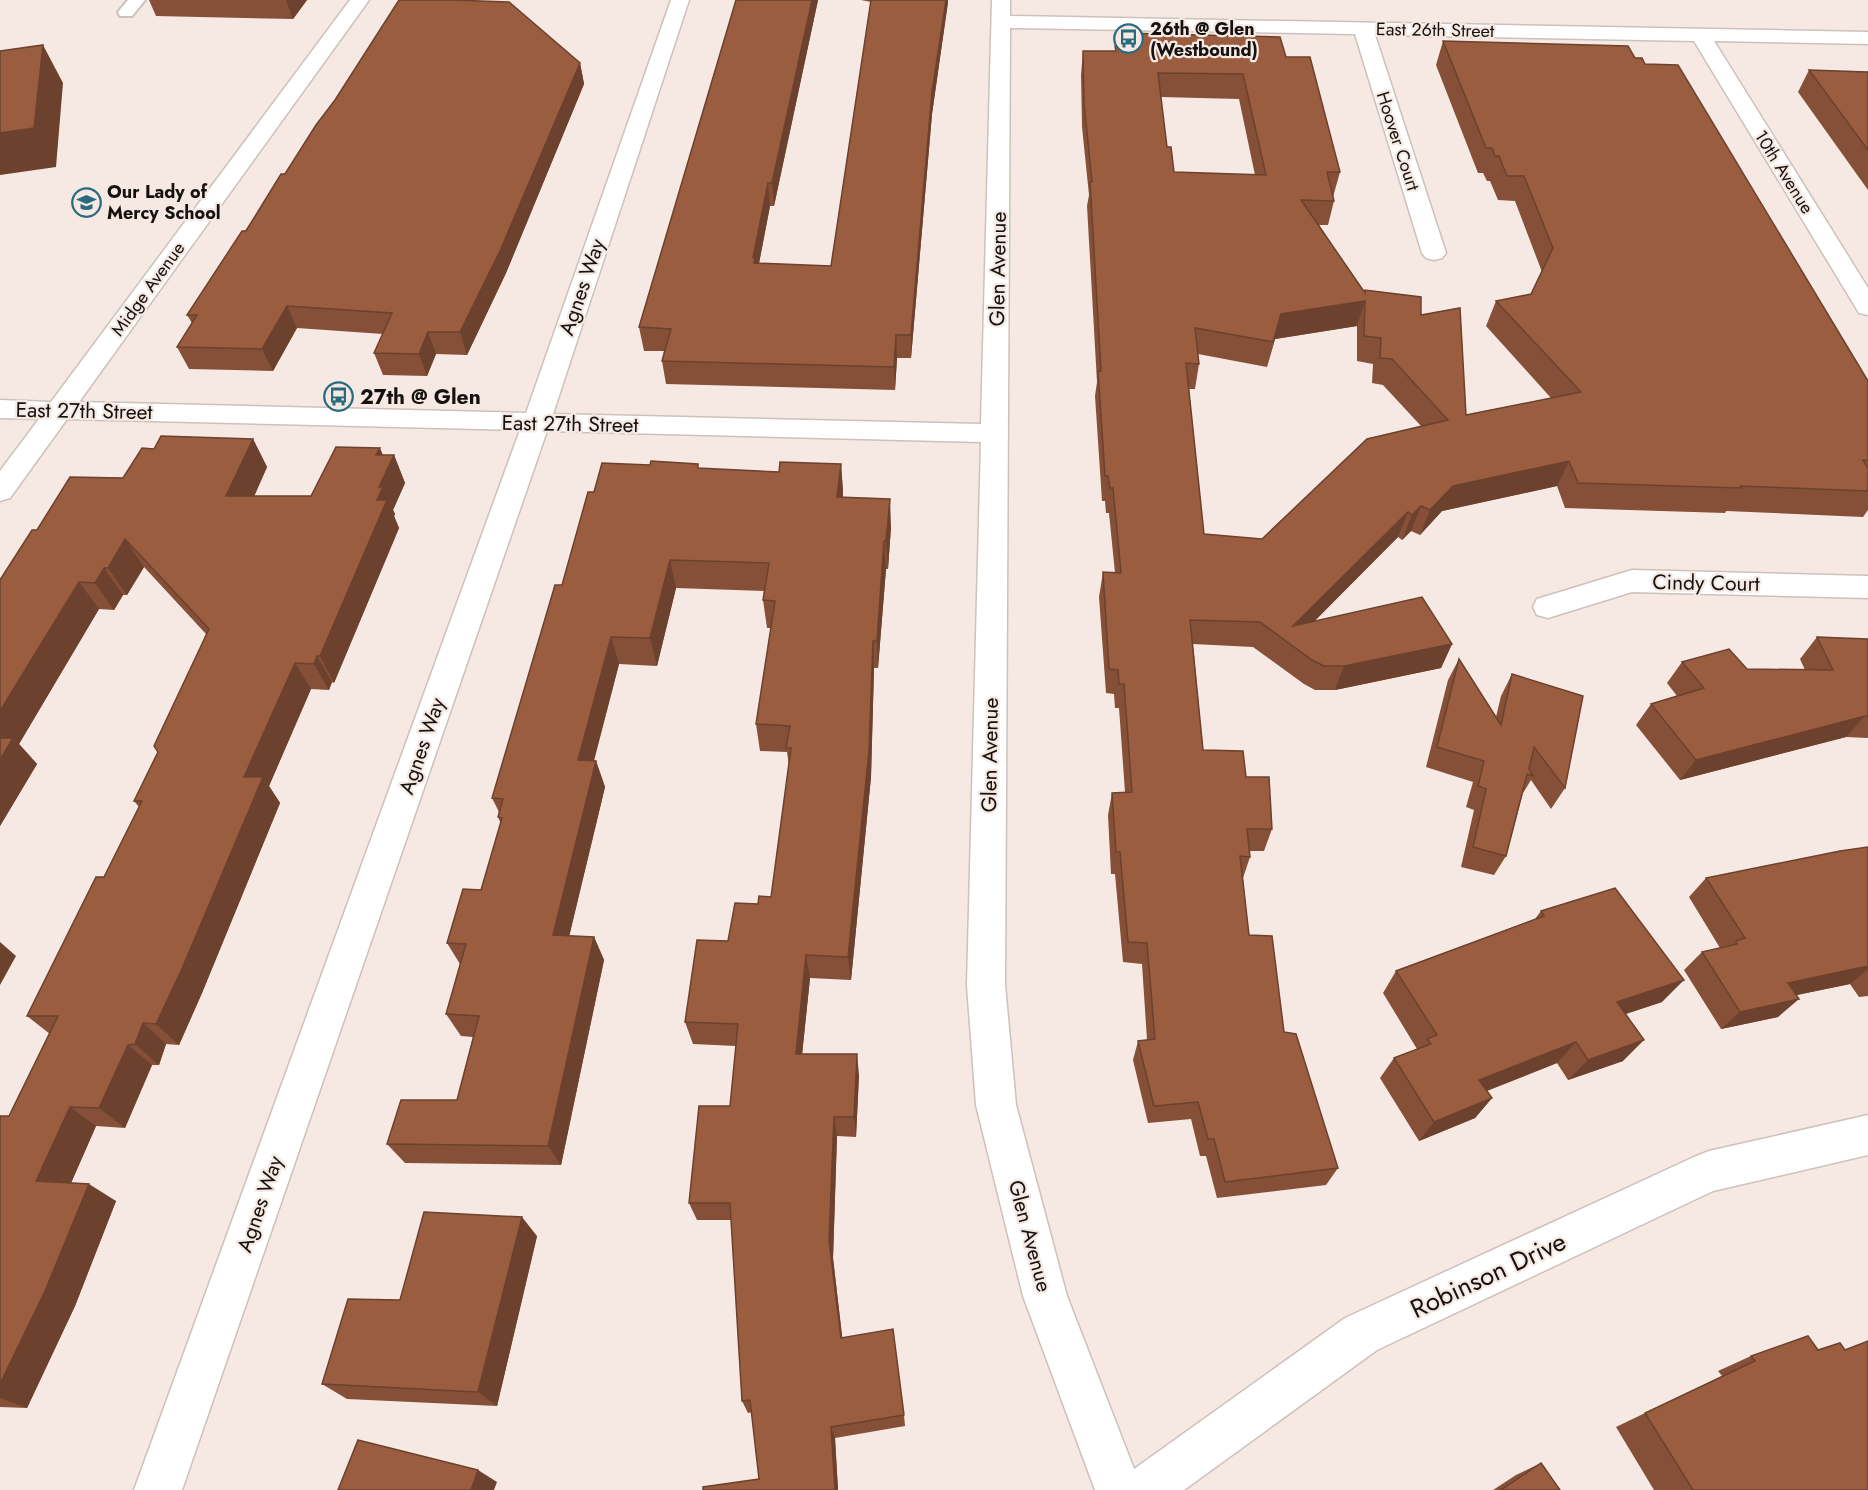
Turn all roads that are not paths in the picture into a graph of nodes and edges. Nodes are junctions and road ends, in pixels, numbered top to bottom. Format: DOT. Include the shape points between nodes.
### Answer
graph roads {
  1 [pos="360,0"];
  2 [pos="680,0"];
  3 [pos="1001,11"];
  4 [pos="1362,28"];
  5 [pos="1700,35"];
  6 [pos="1868,38"];
  7 [pos="1434,253"];
  8 [pos="1868,308"];
  9 [pos="0,409"];
  10 [pos="60,410"];
  11 [pos="536,423"];
  12 [pos="996,433"];
  13 [pos="0,491"];
  14 [pos="1868,587"];
  15 [pos="1548,607"];
  16 [pos="1868,1135"];
  17 [pos="158,1490"];
  18 [pos="1119,1490"];
  19 [pos="1145,1490"];
  1 -- 10 [label="street, Midge Avenue"];
  2 -- 11 [label="street, Agnes Way"];
  3 -- 4 [label="street, East 26th Street"];
  3 -- 12 [label="street, Glen Avenue"];
  4 -- 5 [label="street, East 26th Street"];
  4 -- 7 [label="street, Hoover Court"];
  5 -- 6 [label="street, East 26th Street"];
  5 -- 8 [label="street, 10th Avenue"];
  9 -- 10 [label="street, East 27th Street"];
  10 -- 11 [label="street, East 27th Street"];
  10 -- 13 [label="street, Midge Avenue"];
  11 -- 12 [label="street, East 27th Street"];
  11 -- 17 [label="street, Agnes Way"];
  12 -- 18 [label="street, Glen Avenue" via="986,985 996,1105 1045,1296"];
  14 -- 15 [label="street, Cindy Court" via="1632,581"];
  16 -- 19 [label="street, Robinson Drive" via="1709,1171 1361,1334"];
}
